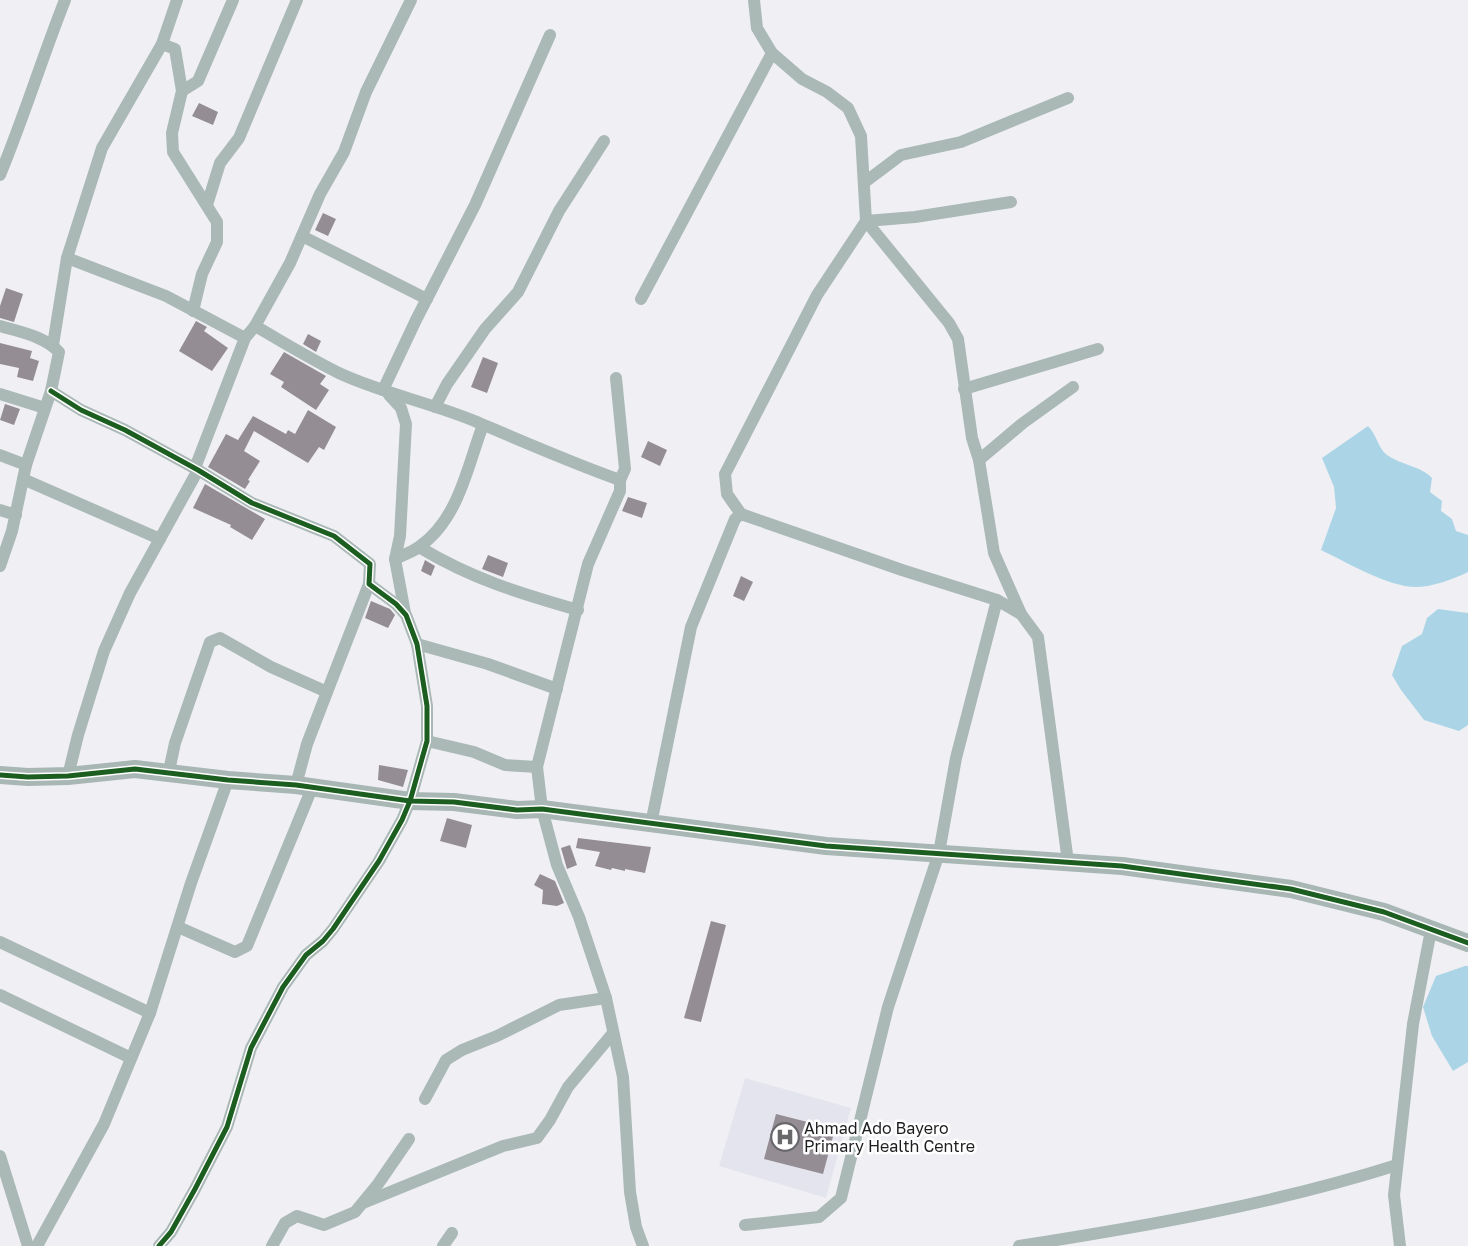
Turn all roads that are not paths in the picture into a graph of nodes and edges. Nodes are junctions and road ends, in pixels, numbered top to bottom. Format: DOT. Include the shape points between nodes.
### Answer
graph roads {
  1 [pos="65,0"];
  2 [pos="177,0"];
  3 [pos="233,0"];
  4 [pos="297,0"];
  5 [pos="411,0"];
  6 [pos="754,0"];
  7 [pos="550,35"];
  8 [pos="162,44"];
  9 [pos="772,52"];
  10 [pos="182,91"];
  11 [pos="1068,98"];
  12 [pos="604,141"];
  13 [pos="0,175"];
  14 [pos="865,182"];
  15 [pos="1011,202"];
  16 [pos="207,205"];
  17 [pos="866,221"];
  18 [pos="302,236"];
  19 [pos="67,258"];
  20 [pos="427,299"];
  21 [pos="641,300"];
  22 [pos="193,311"];
  23 [pos="0,326"];
  24 [pos="255,326"];
  25 [pos="245,338"];
  26 [pos="52,345"];
  27 [pos="1098,350"];
  28 [pos="616,378"];
  29 [pos="1073,387"];
  30 [pos="964,389"];
  31 [pos="384,390"];
  32 [pos="51,391"];
  33 [pos="0,394"];
  34 [pos="435,407"];
  35 [pos="45,408"];
  36 [pos="483,425"];
  37 [pos="0,454"];
  38 [pos="979,460"];
  39 [pos="26,465"];
  40 [pos="196,469"];
  41 [pos="24,479"];
  42 [pos="620,480"];
  43 [pos="0,510"];
  44 [pos="16,514"];
  45 [pos="741,514"];
  46 [pos="160,539"];
  47 [pos="419,547"];
  48 [pos="395,559"];
  49 [pos="0,566"];
  50 [pos="369,584"];
  51 [pos="997,600"];
  52 [pos="578,610"];
  53 [pos="1021,614"];
  54 [pos="406,615"];
  55 [pos="417,644"];
  56 [pos="557,689"];
  57 [pos="327,692"];
  58 [pos="427,742"];
  59 [pos="537,767"];
  60 [pos="168,772"];
  61 [pos="0,775"];
  62 [pos="68,776"];
  63 [pos="228,780"];
  64 [pos="304,786"];
  65 [pos="410,801"];
  66 [pos="542,809"];
  67 [pos="650,824"];
  68 [pos="939,853"];
  69 [pos="1068,862"];
  70 [pos="178,927"];
  71 [pos="1431,930"];
  72 [pos="0,942"];
  73 [pos="1468,943"];
  74 [pos="0,995"];
  75 [pos="606,998"];
  76 [pos="150,1013"];
  77 [pos="613,1033"];
  78 [pos="131,1058"];
  79 [pos="424,1099"];
  80 [pos="409,1139"];
  81 [pos="0,1156"];
  82 [pos="1397,1165"];
  83 [pos="363,1203"];
  84 [pos="745,1225"];
  85 [pos="452,1232"];
  86 [pos="28,1246"];
  87 [pos="36,1246"];
  88 [pos="159,1246"];
  89 [pos="272,1246"];
  90 [pos="443,1246"];
  91 [pos="644,1246"];
  92 [pos="1019,1246"];
  93 [pos="1400,1246"];
  1 -- 13 [label="street"];
  2 -- 8 [label="street"];
  3 -- 10 [label="street" via="198,82"];
  4 -- 16 [label="street" via="238,138 220,163"];
  5 -- 18 [label="street" via="366,92 344,152 320,194"];
  6 -- 9 [label="street" via="757,28"];
  7 -- 20 [label="street" via="475,205"];
  8 -- 10 [label="street" via="175,49"];
  8 -- 19 [label="street" via="102,148"];
  9 -- 14 [label="street" via="802,79 848,108 861,136"];
  9 -- 21 [label="street"];
  10 -- 16 [label="street" via="172,133 173,152"];
  11 -- 14 [label="street" via="961,142 901,155"];
  12 -- 34 [label="street" via="559,211 518,292 485,329"];
  14 -- 17 [label="street"];
  15 -- 17 [label="street"];
  16 -- 22 [label="street" via="217,222 218,242 202,274"];
  17 -- 30 [label="street" via="949,323 958,339"];
  17 -- 45 [label="street" via="818,295 725,474 727,494"];
  18 -- 20 [label="street"];
  18 -- 24 [label="street"];
  19 -- 22 [label="street" via="166,296"];
  19 -- 26 [label="street"];
  20 -- 31 [label="street"];
  22 -- 25 [label="street"];
  23 -- 26 [label="street" via="32,335"];
  24 -- 25 [label="street"];
  24 -- 31 [label="street" via="341,374"];
  25 -- 40 [label="street"];
  26 -- 32 [label="street" via="59,352"];
  27 -- 30 [label="street"];
  28 -- 42 [label="street" via="625,469"];
  29 -- 38 [label="street"];
  30 -- 38 [label="street"];
  31 -- 34 [label="street"];
  31 -- 48 [label="street" via="401,408 406,424 400,536"];
  32 -- 35 [label="street"];
  32 -- 40 [label="street" via="81,410"];
  33 -- 35 [label="street"];
  34 -- 36 [label="street"];
  35 -- 39 [label="street"];
  36 -- 42 [label="street"];
  36 -- 47 [label="street" via="458,500 434,533"];
  37 -- 39 [label="street"];
  38 -- 53 [label="street" via="994,553"];
  39 -- 41 [label="street"];
  40 -- 46 [label="street"];
  40 -- 50 [label="street" via="252,503 340,540 370,564"];
  41 -- 44 [label="street"];
  41 -- 46 [label="street"];
  42 -- 52 [label="street" via="620,491 588,564"];
  43 -- 44 [label="street"];
  44 -- 49 [label="street"];
  45 -- 51 [label="street"];
  45 -- 67 [label="street" via="735,518 691,627"];
  46 -- 62 [label="street" via="130,593 104,651"];
  47 -- 48 [label="street"];
  47 -- 52 [label="street" via="446,564 503,588"];
  48 -- 54 [label="street"];
  50 -- 54 [label="street"];
  50 -- 57 [label="street"];
  51 -- 53 [label="street"];
  51 -- 68 [label="street" via="956,758"];
  52 -- 56 [label="street"];
  53 -- 69 [label="street" via="1038,637"];
  54 -- 55 [label="street"];
  55 -- 56 [label="street" via="488,664"];
  55 -- 58 [label="street" via="427,706"];
  56 -- 59 [label="street"];
  57 -- 60 [label="street" via="271,667 220,638 210,642 174,743"];
  57 -- 64 [label="street" via="307,744"];
  58 -- 59 [label="street" via="474,752 505,765"];
  58 -- 65 [label="street"];
  59 -- 66 [label="street"];
  60 -- 62 [label="street" via="135,768"];
  60 -- 63 [label="street"];
  61 -- 62 [label="street"];
  63 -- 64 [label="street"];
  63 -- 70 [label="street"];
  64 -- 65 [label="street"];
  64 -- 70 [label="street" via="247,946 235,952"];
  65 -- 66 [label="street" via="454,802 517,810"];
  65 -- 88 [label="street" via="379,861 333,929 306,955 283,987 252,1048 227,1127 171,1232"];
  66 -- 67 [label="street"];
  66 -- 75 [label="street" via="557,865 579,917"];
  67 -- 68 [label="street" via="826,846"];
  68 -- 69 [label="street"];
  68 -- 84 [label="street" via="888,1006 841,1198 819,1217"];
  69 -- 71 [label="street" via="1122,866 1291,889 1384,912"];
  70 -- 76 [label="street"];
  71 -- 73 [label="street"];
  71 -- 82 [label="street" via="1414,1024"];
  72 -- 76 [label="street"];
  74 -- 78 [label="street"];
  75 -- 77 [label="street"];
  75 -- 79 [label="street" via="559,1005 462,1050 446,1060"];
  76 -- 78 [label="street"];
  77 -- 83 [label="street" via="568,1087 537,1138 503,1146"];
  77 -- 91 [label="street" via="623,1077 630,1192 636,1227"];
  78 -- 87 [label="street" via="104,1124"];
  80 -- 83 [label="street"];
  81 -- 86 [label="street"];
  82 -- 92 [label="street" via="1339,1184 1234,1209"];
  82 -- 93 [label="street" via="1394,1194"];
  83 -- 89 [label="street" via="356,1212 324,1225 297,1216 285,1223"];
  85 -- 90 [label="street"];
}
